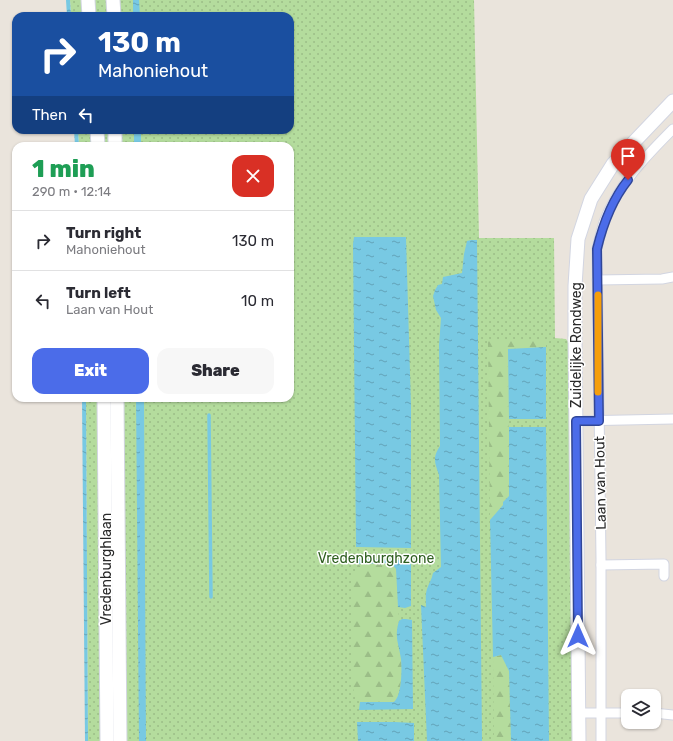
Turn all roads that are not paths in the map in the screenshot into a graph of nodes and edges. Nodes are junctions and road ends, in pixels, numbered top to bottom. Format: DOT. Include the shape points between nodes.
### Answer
graph roads {
  1 [pos="88,0"];
  2 [pos="113,0"];
  3 [pos="89,12"];
  4 [pos="114,12"];
  5 [pos="673,101"];
  6 [pos="673,129"];
  7 [pos="673,277"];
  8 [pos="597,280"];
  9 [pos="104,402"];
  10 [pos="117,402"];
  11 [pos="673,419"];
  12 [pos="576,421"];
  13 [pos="599,421"];
  14 [pos="601,565"];
  15 [pos="664,576"];
  16 [pos="579,713"];
  17 [pos="621,713"];
  18 [pos="600,714"];
  19 [pos="661,714"];
  20 [pos="673,715"];
  21 [pos="108,741"];
  22 [pos="120,741"];
  23 [pos="579,741"];
  24 [pos="600,741"];
  1 -- 3 [label="main road"];
  2 -- 4 [label="main road"];
  5 -- 12 [label="main road, Zuidelijke Rondweg" via="613,164 591,199 578,239 575,286"];
  6 -- 8 [label="street, Laan van Hout" via="642,161 620,189 604,223 597,249"];
  7 -- 8 [label="street"];
  8 -- 13 [label="street, Laan van Hout"];
  9 -- 21 [label="main road, Vredenburghlaan"];
  10 -- 22 [label="main road, Vredenburghlaan"];
  11 -- 13 [label="street"];
  12 -- 13 [label="street"];
  12 -- 16 [label="main road, Zuidelijke Rondweg"];
  13 -- 14 [label="street, Laan van Hout"];
  14 -- 15 [label="street" via="664,564"];
  14 -- 18 [label="street, Laan van Hout"];
  16 -- 18 [label="street"];
  16 -- 23 [label="main road, Zuidelijke Rondweg"];
  17 -- 18 [label="street"];
  18 -- 24 [label="street, Laan van Hout"];
  19 -- 20 [label="street"];
}
